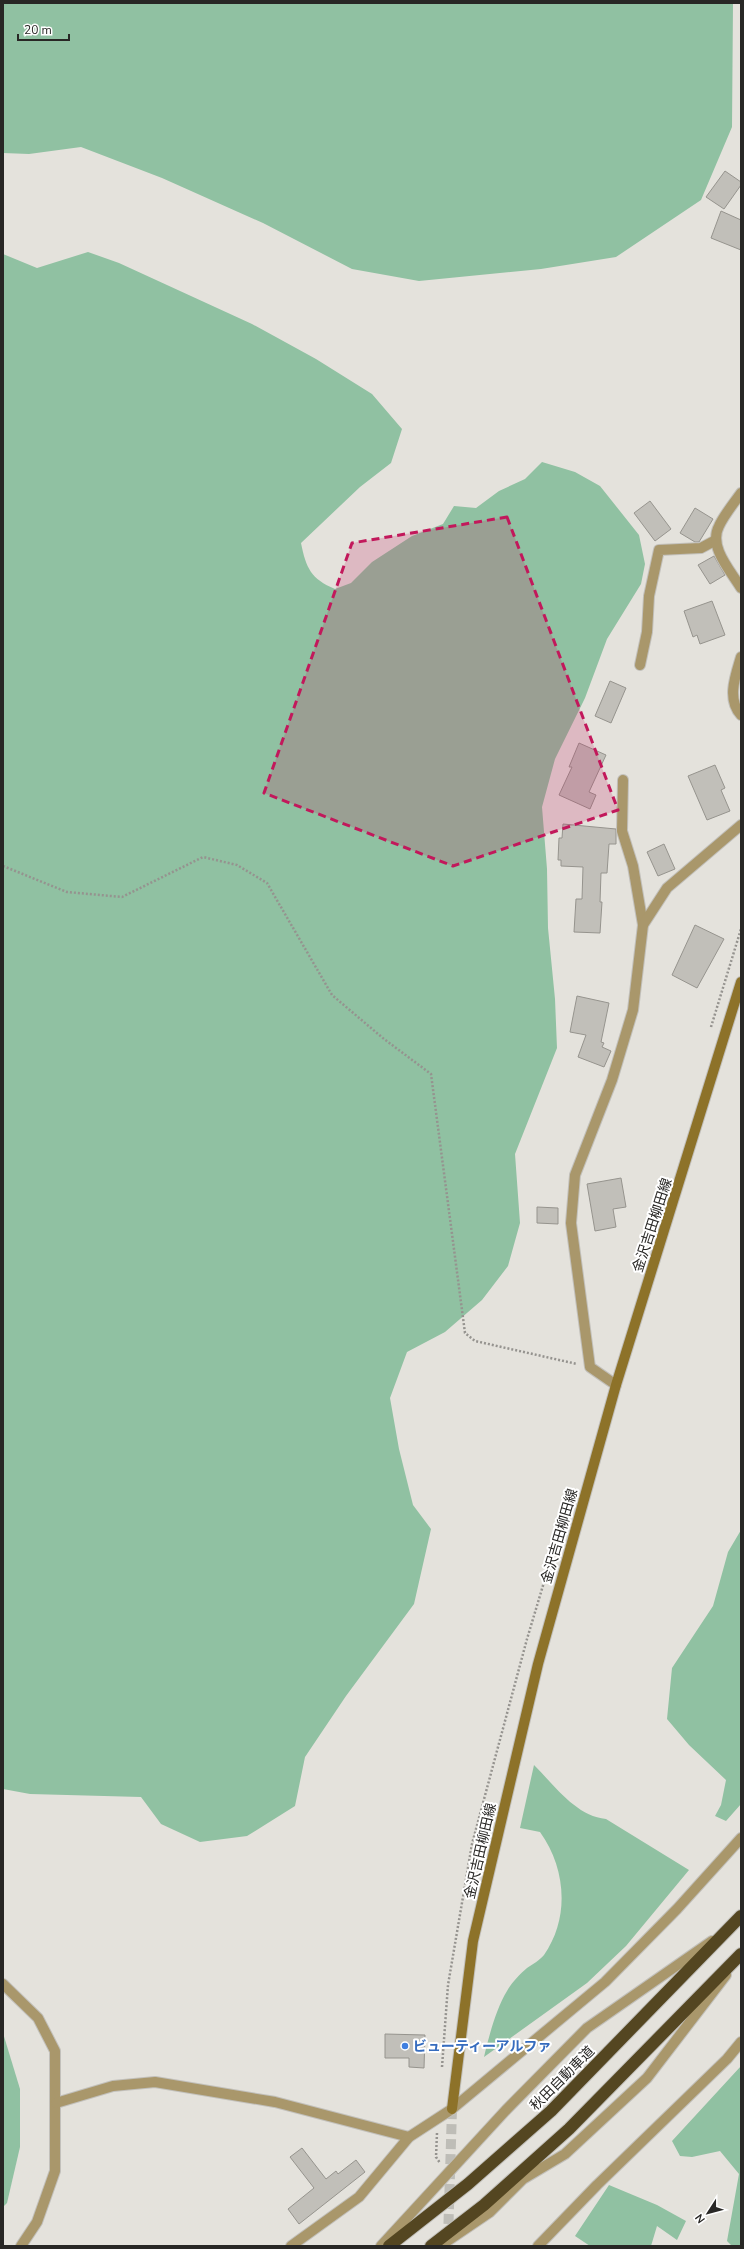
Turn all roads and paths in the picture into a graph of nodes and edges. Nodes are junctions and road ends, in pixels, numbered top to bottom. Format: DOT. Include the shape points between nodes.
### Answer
graph roads {
  1 [pos="741,493"];
  2 [pos="716,540"];
  3 [pos="741,588"];
  4 [pos="741,657"];
  5 [pos="640,665"];
  6 [pos="741,714"];
  7 [pos="623,780"];
  8 [pos="741,825"];
  9 [pos="3,866"];
  10 [pos="643,926"];
  11 [pos="741,982"];
  12 [pos="590,1367"];
  13 [pos="616,1385"];
  14 [pos="741,1838"];
  15 [pos="741,1916"];
  16 [pos="732,1927"];
  17 [pos="741,1955"];
  18 [pos="3,1984"];
  19 [pos="741,2042"];
  20 [pos="56,2103"];
  21 [pos="452,2109"];
  22 [pos="409,2137"];
  23 [pos="20,2246"];
  24 [pos="291,2246"];
  25 [pos="381,2246"];
  26 [pos="389,2246"];
  27 [pos="431,2246"];
  28 [pos="440,2246"];
  29 [pos="538,2246"];
  1 -- 2 [label="street" via="718,527"];
  2 -- 3 [label="street" via="718,550"];
  2 -- 5 [label="street" via="701,548 659,550 649,596 647,632"];
  4 -- 6 [label="street" via="733,682 733,698"];
  7 -- 10 [label="street" via="622,831 633,866"];
  8 -- 10 [label="street" via="667,888"];
  9 -- 12 [label="path" via="67,892 122,897 203,857 237,865 267,883 332,995 431,1074 465,1333 475,1341"];
  10 -- 12 [label="street" via="633,1010 612,1080 575,1175 571,1223"];
  11 -- 13 [label="main road, 金沢吉田柳田線"];
  12 -- 13 [label="street"];
  13 -- 21 [label="main road, 金沢吉田柳田線" via="538,1664 473,1941"];
  14 -- 21 [label="street" via="678,1909 606,1982"];
  15 -- 16 [label="highway, 秋田自動車道"];
  16 -- 25 [label="street" via="587,2028 507,2109"];
  16 -- 26 [label="highway, 秋田自動車道" via="551,2111 468,2184"];
  17 -- 27 [label="highway" via="570,2129 484,2205"];
  17 -- 28 [label="street" via="647,2078 565,2154 523,2178 490,2212"];
  18 -- 20 [label="street" via="38,2018 55,2051"];
  19 -- 29 [label="street" via="727,2059"];
  20 -- 22 [label="street" via="113,2086 155,2082 275,2102"];
  20 -- 23 [label="street" via="55,2171 37,2222"];
  21 -- 22 [label="street"];
  22 -- 24 [label="street" via="359,2197"];
}
